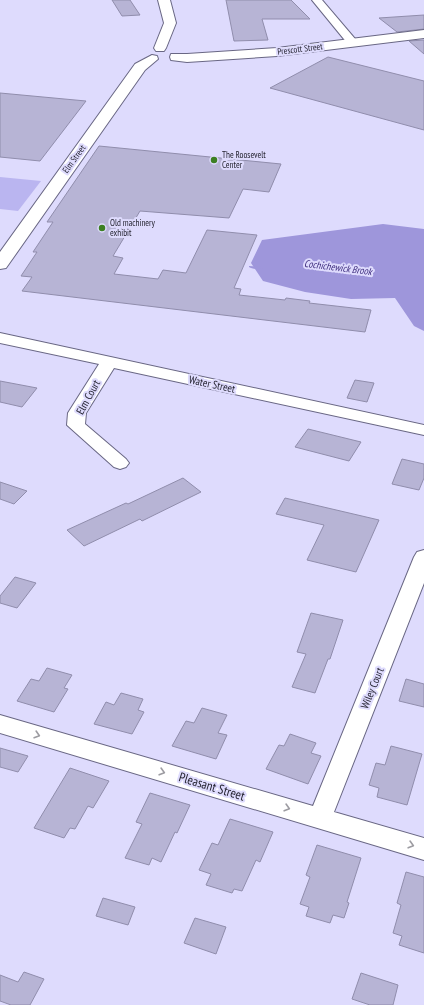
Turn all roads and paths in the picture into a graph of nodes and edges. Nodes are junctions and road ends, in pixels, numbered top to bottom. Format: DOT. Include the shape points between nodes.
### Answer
graph roads {
  1 [pos="164,0"];
  2 [pos="317,0"];
  3 [pos="424,34"];
  4 [pos="352,42"];
  5 [pos="156,54"];
  6 [pos="0,264"];
  7 [pos="0,338"];
  8 [pos="109,362"];
  9 [pos="424,430"];
  10 [pos="120,463"];
  11 [pos="424,557"];
  12 [pos="0,724"];
  13 [pos="320,818"];
  14 [pos="424,849"];
  1 -- 5 [label="street" via="170,23"];
  2 -- 4 [label="street"];
  3 -- 4 [label="street, Prescott Street"];
  4 -- 5 [label="street, Prescott Street" via="277,52 186,58 176,57 178,53 169,49"];
  5 -- 6 [label="street, Elm Street" via="134,75"];
  7 -- 8 [label="street, Water Street"];
  8 -- 9 [label="street, Water Street"];
  8 -- 10 [label="street, Elm Court" via="78,413 76,425"];
  11 -- 13 [label="street, Wiley Court"];
  12 -- 13 [label="street, Pleasant Street, one-way"];
  13 -- 14 [label="street, Pleasant Street, one-way"];
}
